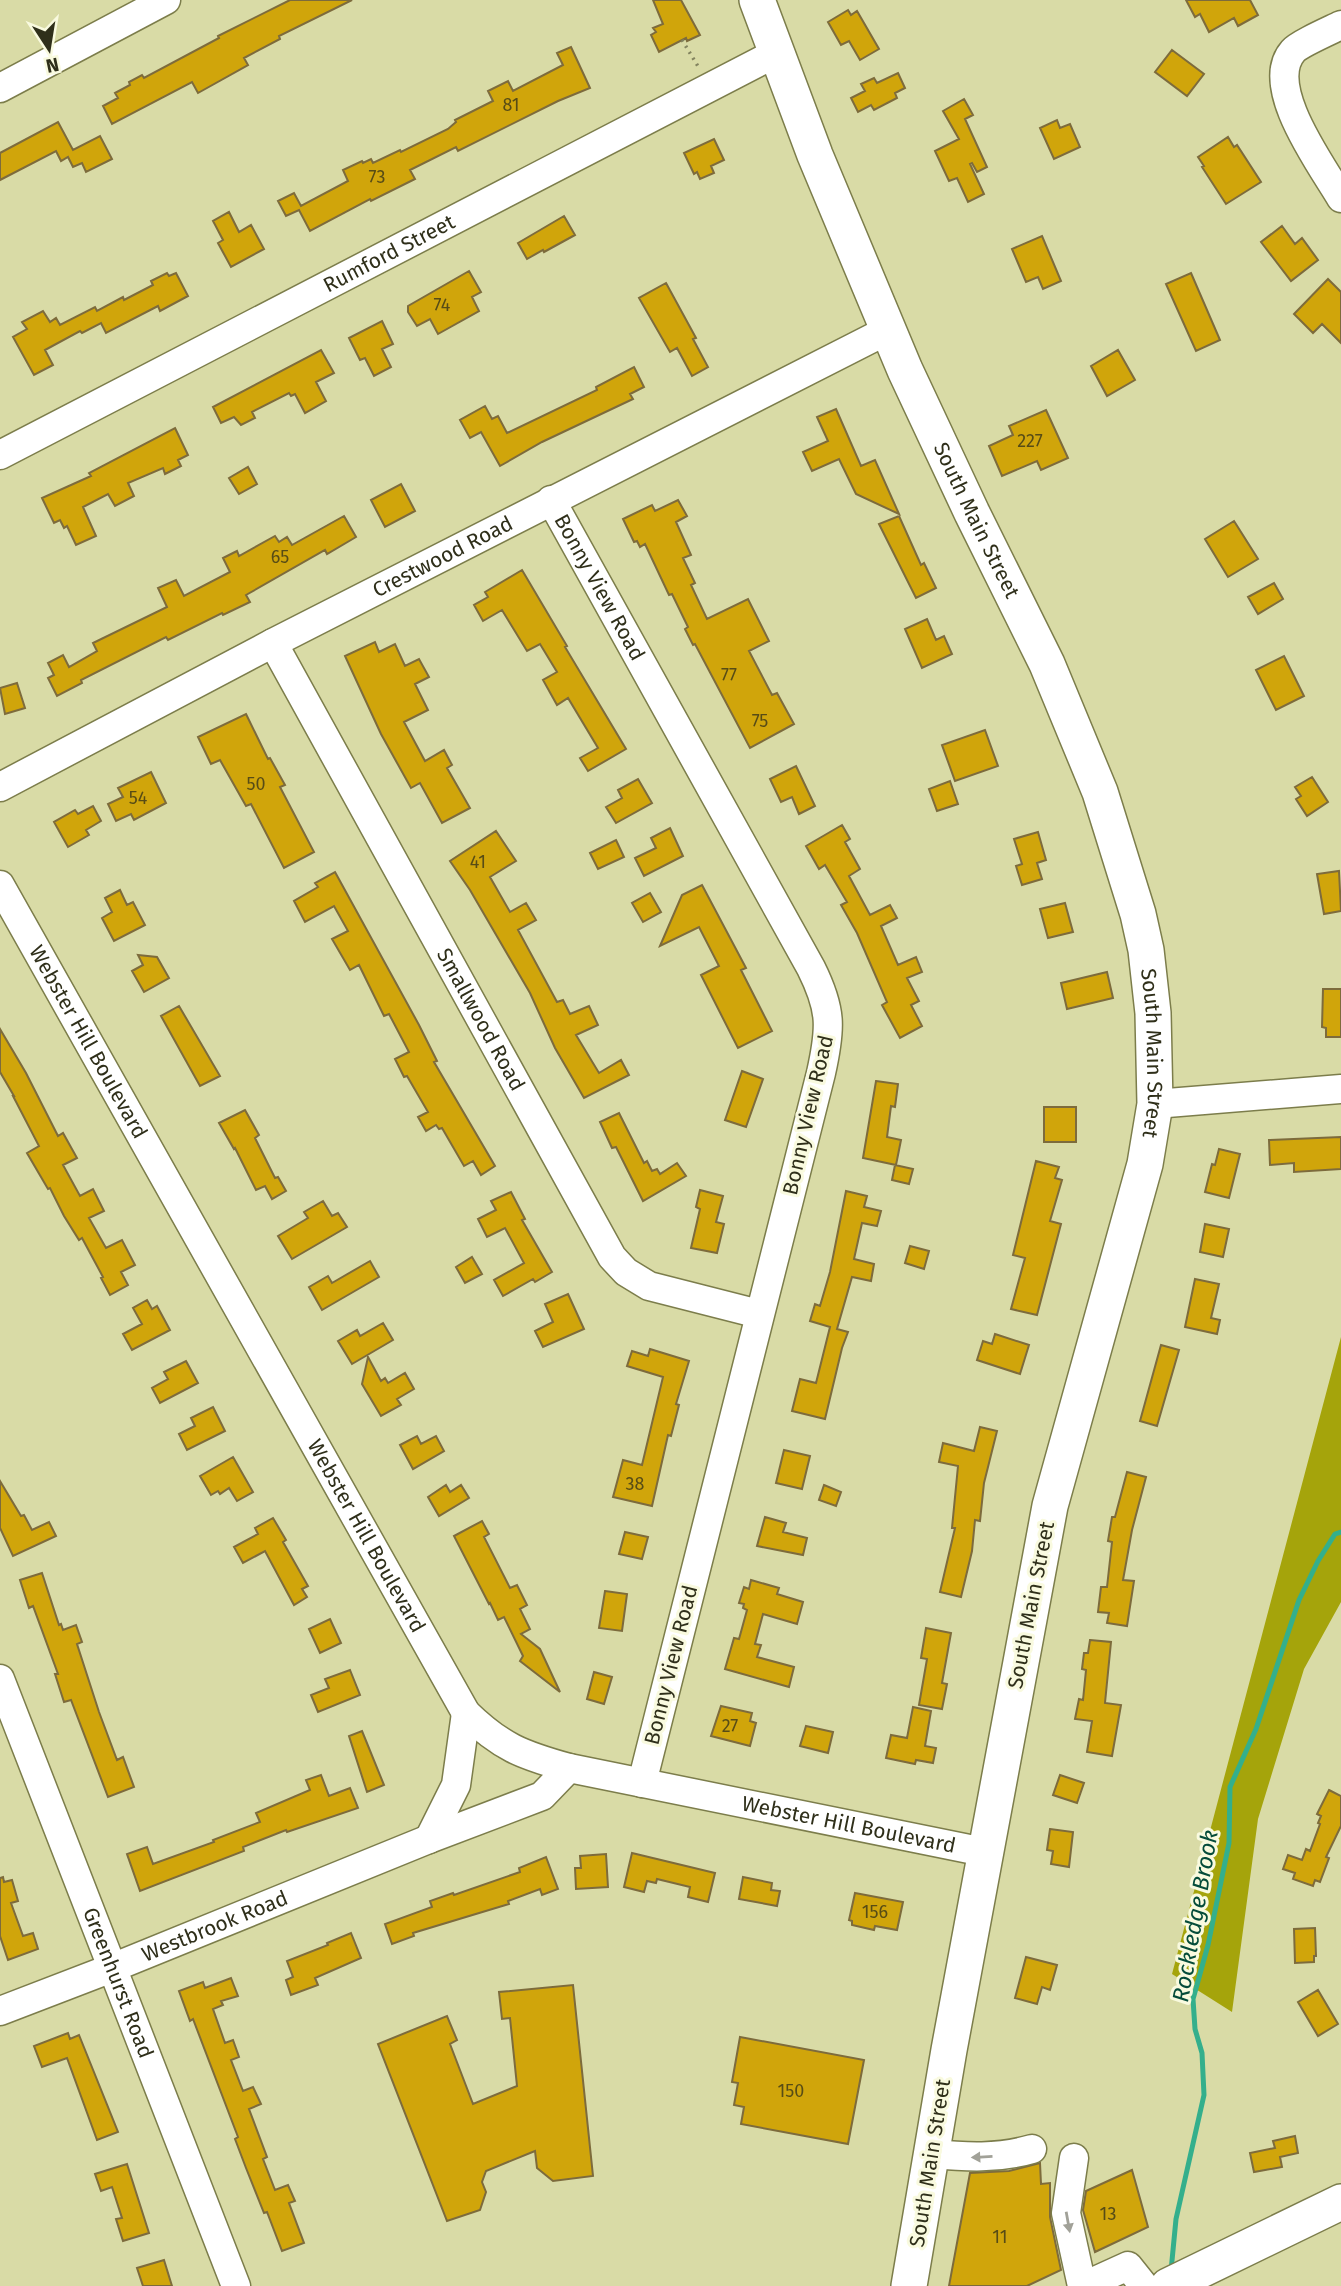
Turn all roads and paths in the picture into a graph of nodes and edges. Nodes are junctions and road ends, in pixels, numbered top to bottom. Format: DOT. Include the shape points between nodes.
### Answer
graph roads {
  1 [pos="166,0"];
  2 [pos="757,0"];
  3 [pos="1341,25"];
  4 [pos="682,40"];
  5 [pos="776,53"];
  6 [pos="700,69"];
  7 [pos="0,88"];
  8 [pos="1341,198"];
  9 [pos="888,330"];
  10 [pos="0,455"];
  11 [pos="551,500"];
  12 [pos="273,643"];
  13 [pos="0,787"];
  14 [pos="0,885"];
  15 [pos="1341,1089"];
  16 [pos="1154,1104"];
  17 [pos="759,1314"];
  18 [pos="0,1679"];
  19 [pos="466,1713"];
  20 [pos="569,1768"];
  21 [pos="642,1783"];
  22 [pos="429,1839"];
  23 [pos="984,1852"];
  24 [pos="112,1968"];
  25 [pos="0,2011"];
  26 [pos="1031,2149"];
  27 [pos="931,2154"];
  28 [pos="1074,2158"];
  29 [pos="1341,2203"];
  30 [pos="1162,2285"];
  31 [pos="236,2286"];
  32 [pos="909,2286"];
  33 [pos="1083,2286"];
  1 -- 7 [label="street"];
  2 -- 5 [label="main road, South Main Street"];
  3 -- 8 [label="street" via="1293,50 1284,89 1291,112"];
  4 -- 6 [label="path"];
  5 -- 9 [label="main road, South Main Street"];
  5 -- 10 [label="street, Rumford Street"];
  9 -- 11 [label="street, Crestwood Road"];
  9 -- 16 [label="main road, South Main Street" via="1047,663 1100,792 1146,950 1153,1013"];
  11 -- 12 [label="street, Crestwood Road"];
  11 -- 17 [label="street, Bonny View Road" via="824,998 828,1041"];
  12 -- 13 [label="street, Crestwood Road"];
  12 -- 17 [label="street, Smallwood Road" via="612,1257 649,1286"];
  14 -- 19 [label="street, Webster Hill Boulevard"];
  15 -- 16 [label="street"];
  16 -- 23 [label="main road, South Main Street" via="1145,1164 1050,1506"];
  17 -- 21 [label="street, Bonny View Road"];
  18 -- 24 [label="street, Greenhurst Road"];
  19 -- 20 [label="street, Webster Hill Boulevard" via="508,1747"];
  19 -- 22 [label="street" via="456,1785"];
  20 -- 21 [label="street, Webster Hill Boulevard"];
  20 -- 22 [label="street, Westbrook Road" via="542,1796"];
  21 -- 23 [label="street, Webster Hill Boulevard"];
  22 -- 24 [label="street, Westbrook Road"];
  23 -- 27 [label="main road, South Main Street"];
  24 -- 25 [label="street, Westbrook Road"];
  24 -- 31 [label="street, Greenhurst Road"];
  26 -- 27 [label="street, one-way" via="1009,2156 970,2158"];
  27 -- 32 [label="main road, South Main Street"];
  28 -- 33 [label="street, one-way" via="1066,2213"];
  29 -- 30 [label="main road"];
  30 -- 33 [label="street" via="1128,2266"];
}
